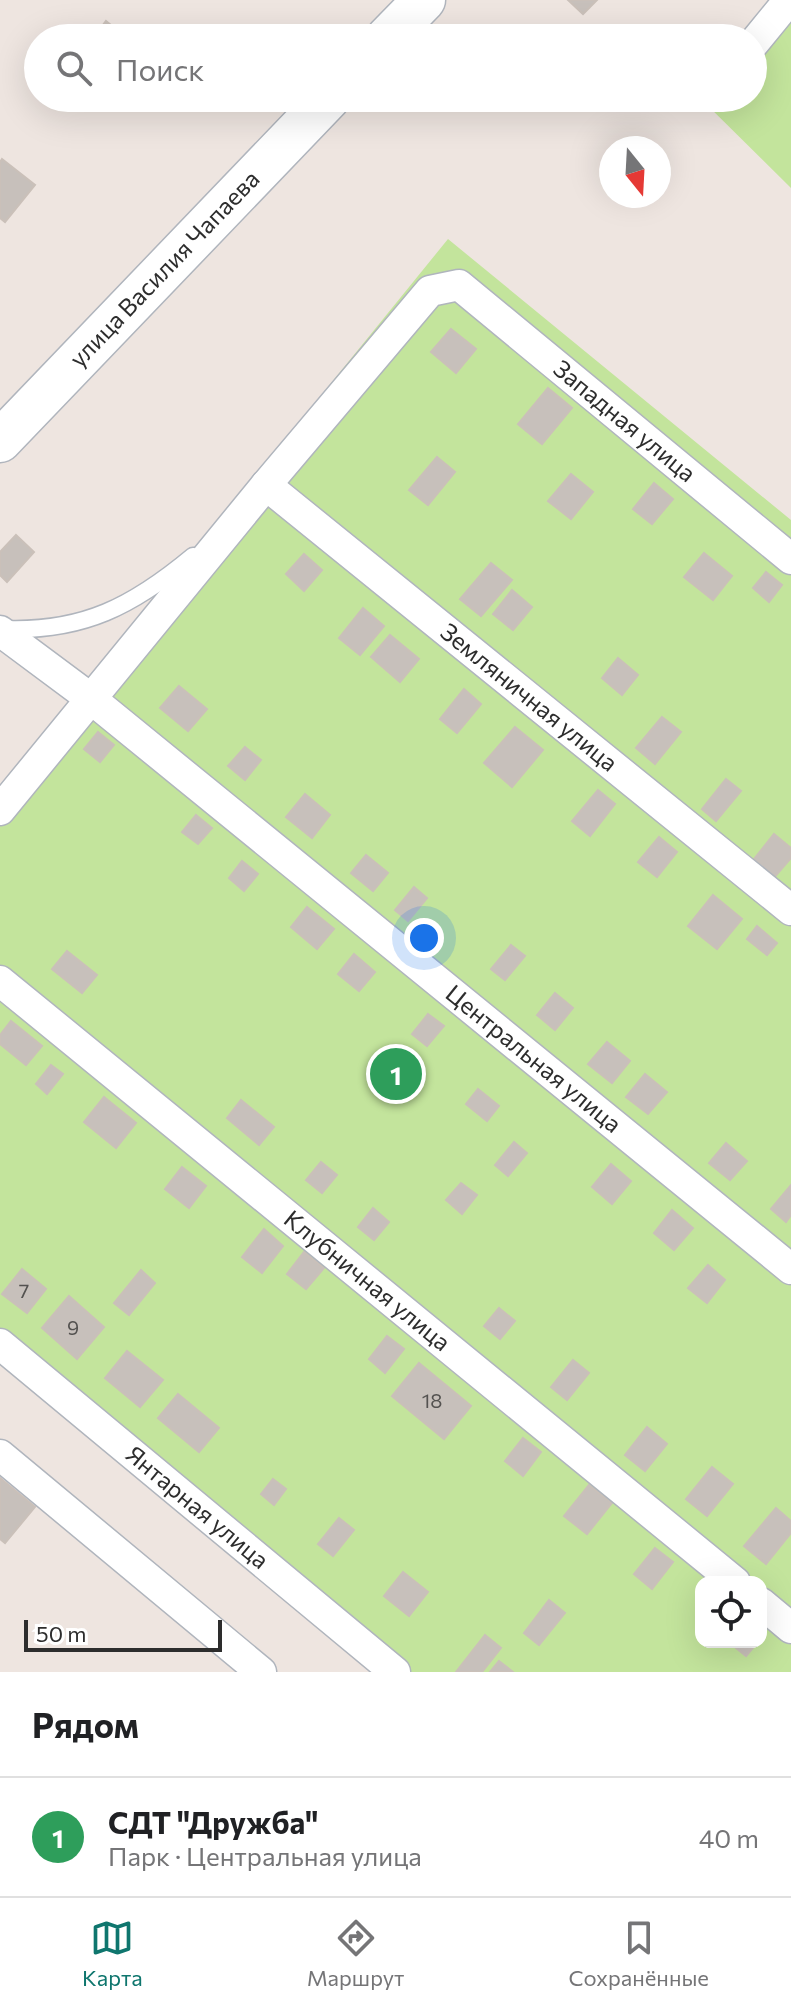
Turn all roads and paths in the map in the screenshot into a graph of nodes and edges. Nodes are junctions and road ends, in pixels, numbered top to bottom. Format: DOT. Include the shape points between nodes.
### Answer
graph roads {
  1 [pos="424,0"];
  2 [pos="789,0"];
  3 [pos="401,24"];
  4 [pos="767,27"];
  5 [pos="316,112"];
  6 [pos="0,441"];
  7 [pos="266,485"];
  8 [pos="791,559"];
  9 [pos="0,630"];
  10 [pos="90,698"];
  11 [pos="0,810"];
  12 [pos="791,910"];
  13 [pos="0,981"];
  14 [pos="791,1269"];
  15 [pos="0,1344"];
  16 [pos="0,1455"];
  17 [pos="728,1576"];
  18 [pos="767,1608"];
  19 [pos="791,1628"];
  20 [pos="261,1672"];
  21 [pos="395,1672"];
  1 -- 3 [label="street"];
  2 -- 4 [label="street"];
  5 -- 6 [label="street, улица Василия Чапаева"];
  7 -- 8 [label="street, Западная улица" via="430,291 459,285"];
  7 -- 9 [label="lane" via="206,546 126,605 73,625"];
  7 -- 10 [label="street"];
  7 -- 12 [label="street, Земляничная улица"];
  9 -- 10 [label="street, Центральная улица"];
  10 -- 11 [label="street"];
  10 -- 14 [label="street, Центральная улица"];
  13 -- 17 [label="street, Клубничная улица"];
  15 -- 21 [label="street, Янтарная улица"];
  16 -- 20 [label="street"];
  18 -- 19 [label="street"];
}
